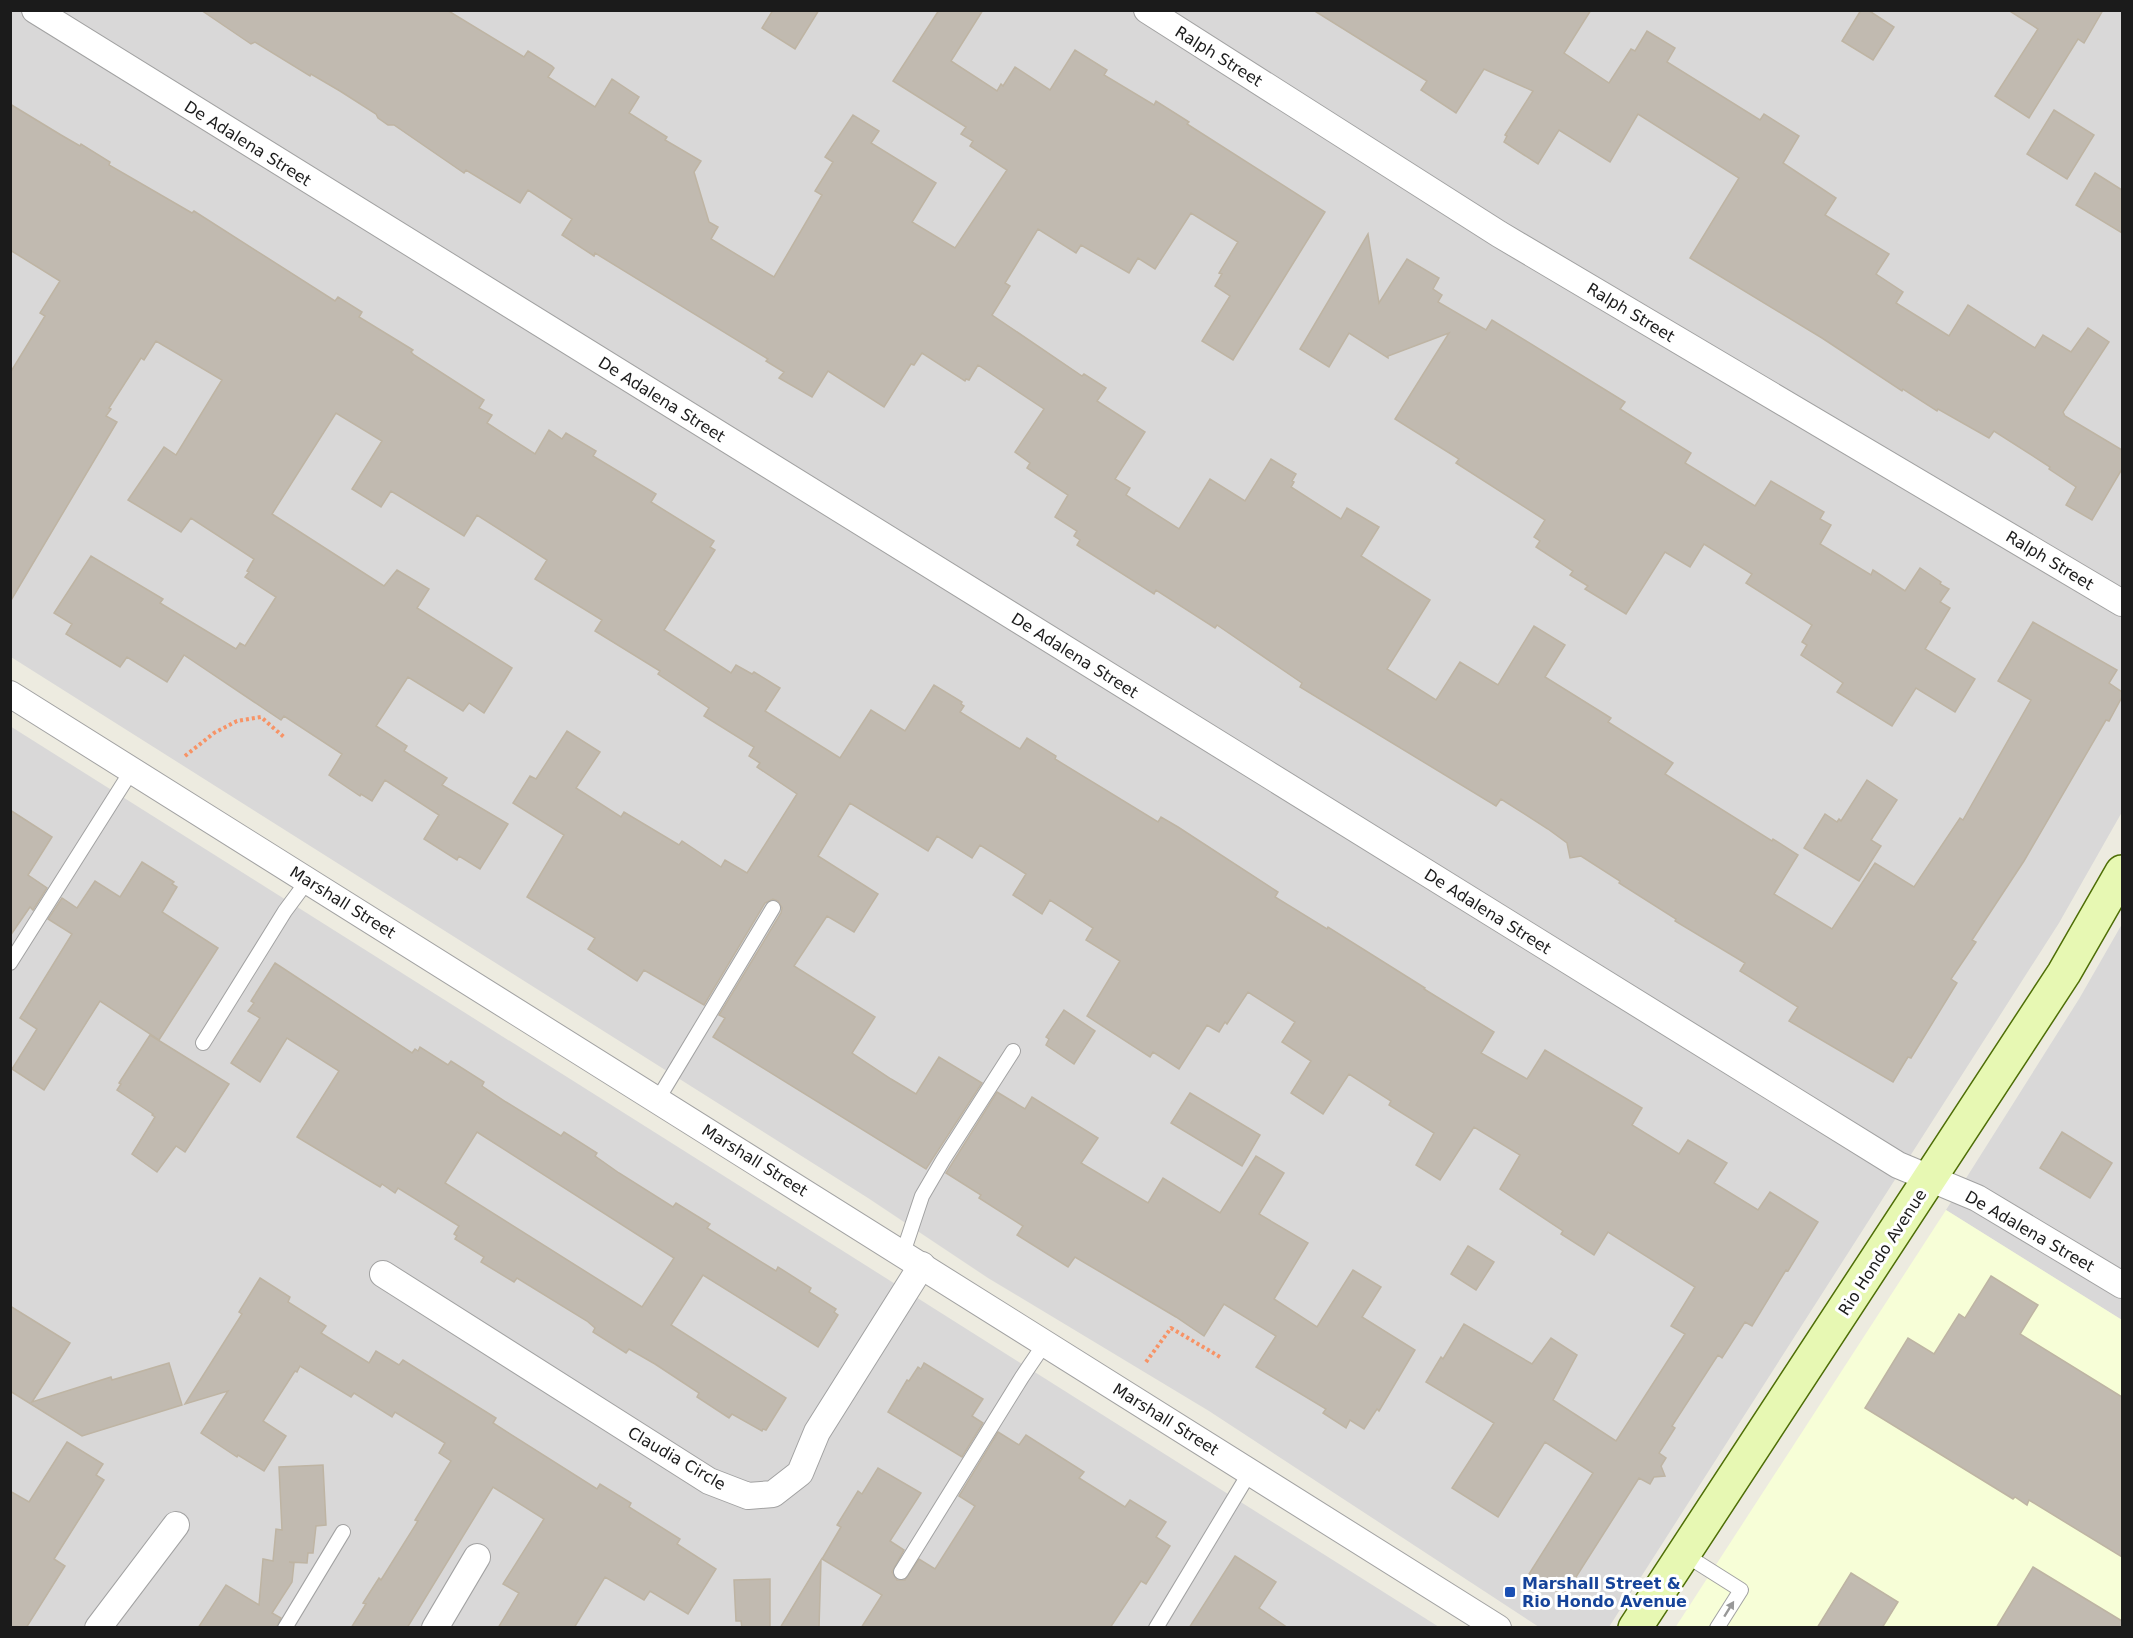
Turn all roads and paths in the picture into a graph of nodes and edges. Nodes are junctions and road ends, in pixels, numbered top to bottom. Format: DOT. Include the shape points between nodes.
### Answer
graph roads {
  1 [pos="35,10"];
  2 [pos="1147,10"];
  3 [pos="2122,603"];
  4 [pos="10,694"];
  5 [pos="285,738"];
  6 [pos="185,756"];
  7 [pos="132,770"];
  8 [pos="2122,872"];
  9 [pos="308,880"];
  10 [pos="772,908"];
  11 [pos="10,963"];
  12 [pos="202,1043"];
  13 [pos="1013,1051"];
  14 [pos="658,1099"];
  15 [pos="1930,1178"];
  16 [pos="913,1259"];
  17 [pos="383,1274"];
  18 [pos="2122,1285"];
  19 [pos="1045,1343"];
  20 [pos="1220,1357"];
  21 [pos="1146,1362"];
  22 [pos="1250,1472"];
  23 [pos="176,1525"];
  24 [pos="343,1532"];
  25 [pos="1684,1554"];
  26 [pos="477,1557"];
  27 [pos="901,1572"];
  28 [pos="98,1628"];
  29 [pos="285,1628"];
  30 [pos="435,1628"];
  31 [pos="1156,1628"];
  32 [pos="1498,1628"];
  33 [pos="1635,1628"];
  34 [pos="1716,1628"];
  1 -- 15 [label="street, De Adalena Street" via="1898,1165"];
  2 -- 3 [label="street, Ralph Street" via="1499,234"];
  4 -- 7 [label="street, Marshall Street"];
  5 -- 6 [label="path" via="261,717 237,721"];
  7 -- 9 [label="street, Marshall Street"];
  7 -- 11 [label="lane"];
  8 -- 15 [label="street, Rio Hondo Avenue" via="2064,973"];
  9 -- 12 [label="lane"];
  9 -- 14 [label="street, Marshall Street"];
  10 -- 14 [label="lane"];
  13 -- 16 [label="lane" via="922,1196"];
  14 -- 16 [label="street, Marshall Street"];
  15 -- 18 [label="street, De Adalena Street" via="1977,1198"];
  15 -- 25 [label="street, Rio Hondo Avenue"];
  16 -- 17 [label="street, Claudia Circle" via="817,1432 800,1473 773,1494 747,1496 709,1481"];
  16 -- 19 [label="street, Marshall Street"];
  19 -- 22 [label="street, Marshall Street"];
  19 -- 27 [label="lane"];
  20 -- 21 [label="path" via="1171,1328"];
  22 -- 31 [label="lane"];
  22 -- 32 [label="street, Marshall Street"];
  23 -- 28 [label="street"];
  24 -- 29 [label="lane"];
  25 -- 33 [label="street, Rio Hondo Avenue"];
  34 -- 25 [label="lane, one-way" via="1740,1590"];
  26 -- 30 [label="street"];
}
